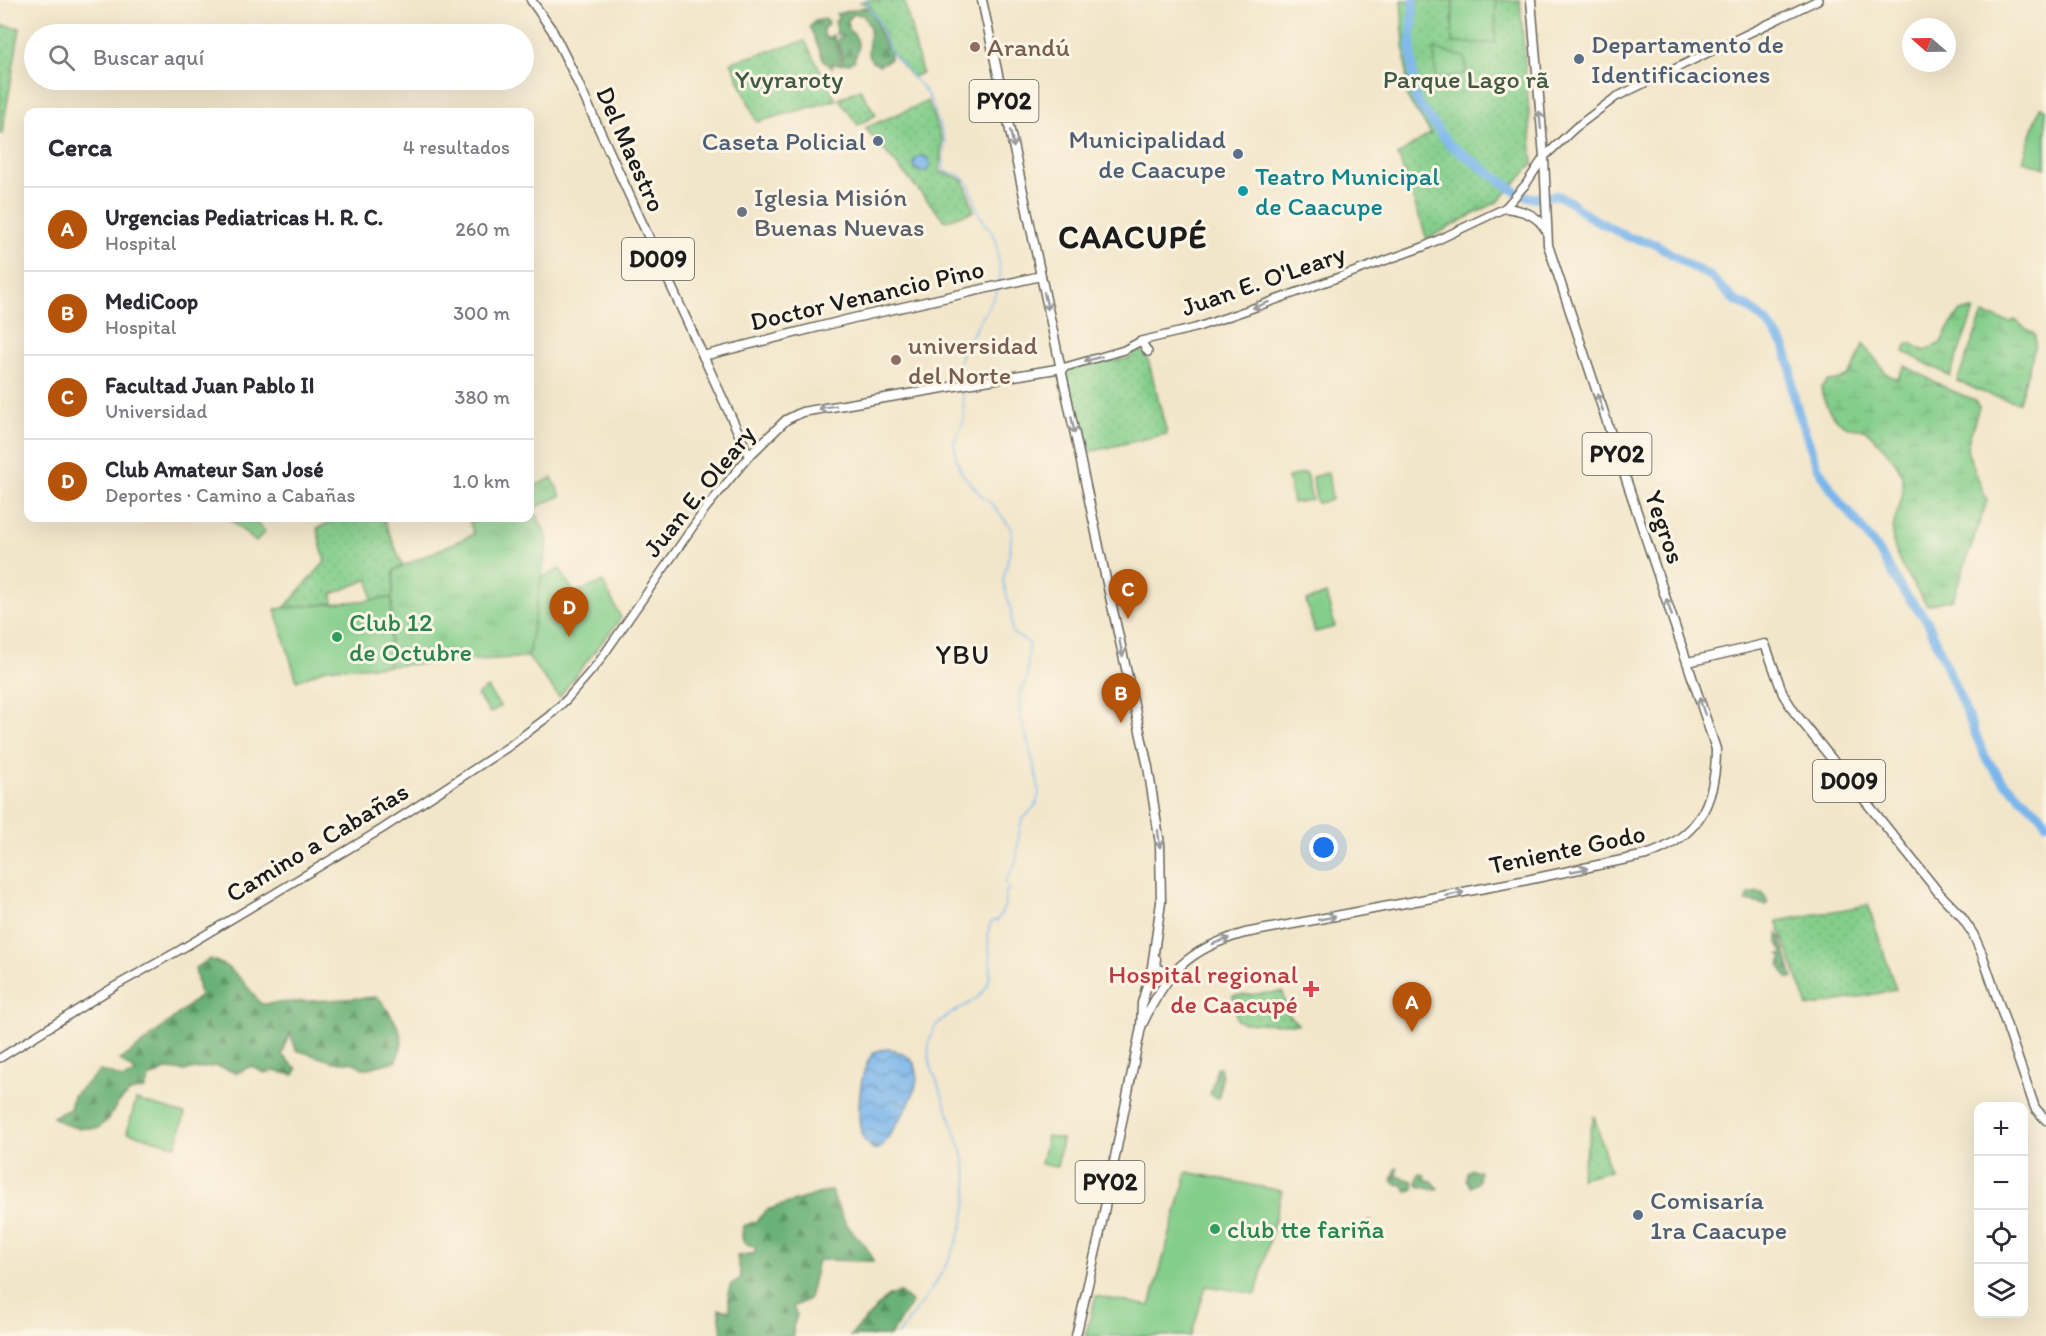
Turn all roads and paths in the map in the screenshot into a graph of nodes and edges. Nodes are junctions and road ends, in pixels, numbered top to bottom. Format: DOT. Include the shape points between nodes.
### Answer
graph roads {
  1 [pos="531,0"];
  2 [pos="982,0"];
  3 [pos="1531,0"];
  4 [pos="1818,0"];
  5 [pos="1544,157"];
  6 [pos="1505,208"];
  7 [pos="1546,230"];
  8 [pos="1041,276"];
  9 [pos="1142,341"];
  10 [pos="1148,352"];
  11 [pos="703,356"];
  12 [pos="1062,368"];
  13 [pos="965,383"];
  14 [pos="749,456"];
  15 [pos="626,625"];
  16 [pos="1688,662"];
  17 [pos="1716,749"];
  18 [pos="1156,941"];
  19 [pos="1174,972"];
  20 [pos="1141,1027"];
  21 [pos="0,1058"];
  22 [pos="2046,1120"];
  23 [pos="1076,1336"];
  1 -- 11 [label="main road, Del Maestro / D009" via="572,70"];
  2 -- 8 [label="main road, PY02, one-way"];
  5 -- 3 [label="main road, PY02, one-way"];
  4 -- 5 [label="street, Juan E. O'Leary" via="1616,98"];
  5 -- 6 [label="street, Juan E. O'Leary"];
  5 -- 7 [label="main road, Yegros / PY02"];
  6 -- 7 [label="main road" via="1536,217"];
  6 -- 9 [label="street, Juan E. O'Leary, one-way" via="1423,247 1196,328"];
  16 -- 7 [label="main road, Yegros / PY02, one-way" via="1552,260"];
  8 -- 11 [label="main road, Doctor Venancio Pino"];
  8 -- 12 [label="main road, PY02, one-way"];
  9 -- 10 [label="street"];
  9 -- 12 [label="street, Juan E. O'Leary, one-way"];
  11 -- 14 [label="main road, Del Maestro / D009"];
  12 -- 13 [label="main road, Juan E. O'Leary"];
  12 -- 18 [label="main road, PY02, one-way" via="1148,767 1161,865"];
  13 -- 14 [label="main road, Juan E. Oleary, one-way" via="802,412 786,420"];
  14 -- 15 [label="street, Juan E. Oleary" via="706,508"];
  15 -- 21 [label="street, Camino a Cabañas" via="567,699 507,747 382,829"];
  17 -- 16 [label="main road, Yegros / PY02, one-way"];
  16 -- 22 [label="main road, D009" via="1765,644 1783,694 1795,714 1973,934 1990,972 2035,1108"];
  19 -- 17 [label="main road, Teniente Godo / PY02, one-way" via="1200,950 1245,933 1608,864 1663,850 1686,835 1702,814 1713,786"];
  18 -- 19 [label="main road" via="1156,967"];
  18 -- 20 [label="main road, PY02"];
  19 -- 20 [label="main road, PY02"];
  20 -- 23 [label="main road, PY02"];
}
